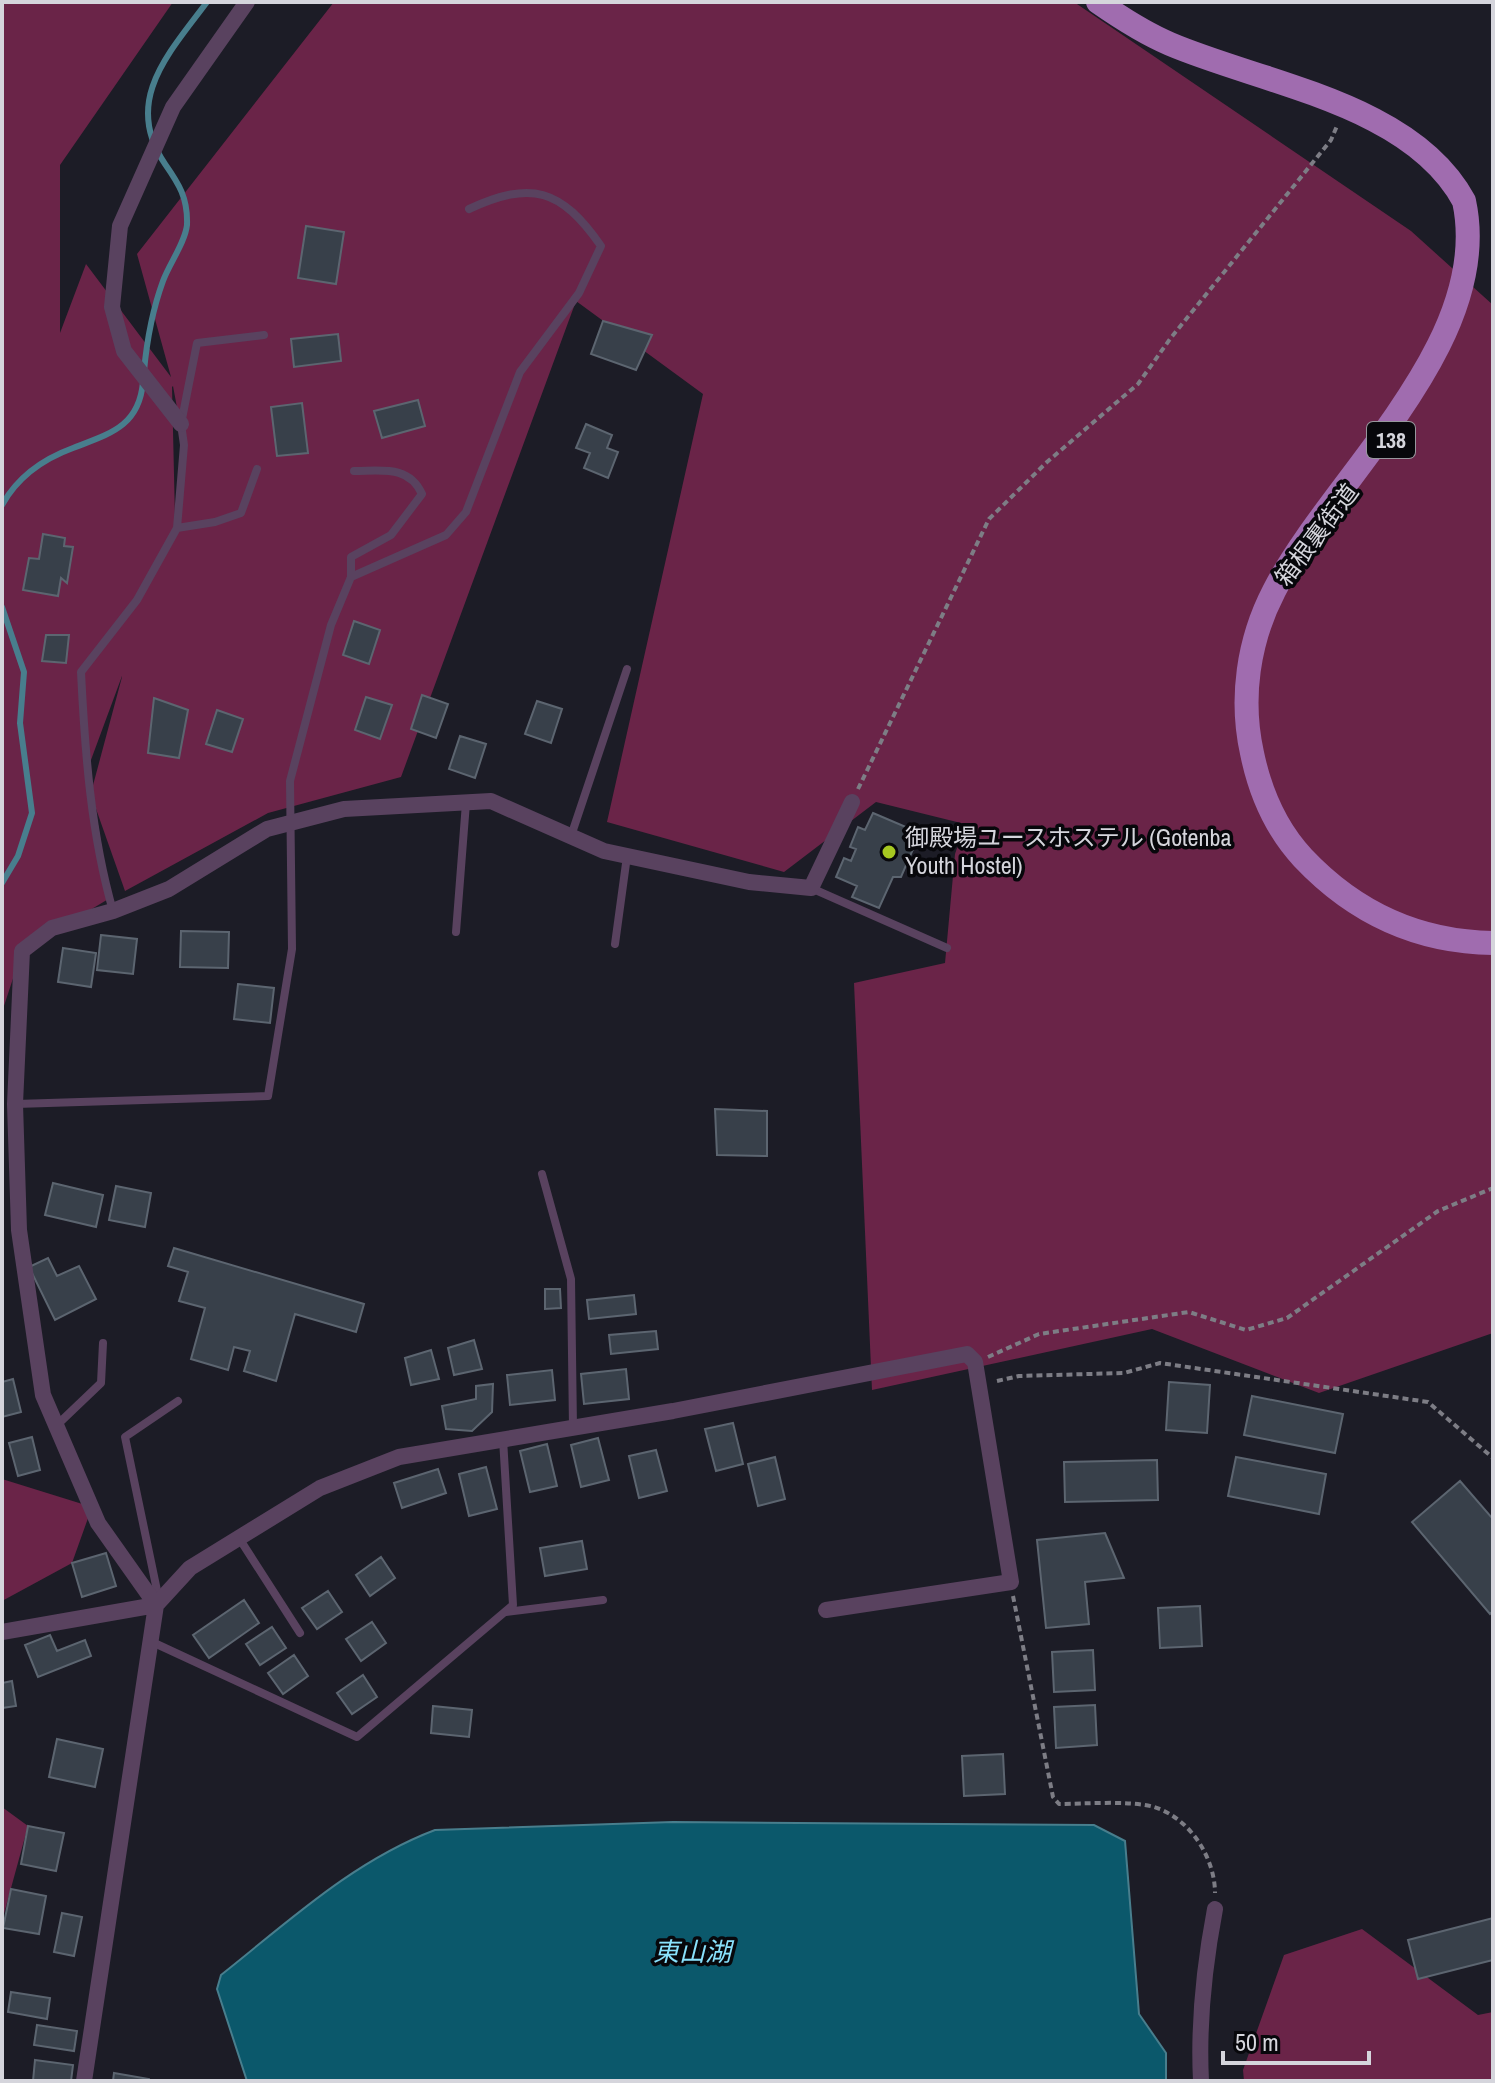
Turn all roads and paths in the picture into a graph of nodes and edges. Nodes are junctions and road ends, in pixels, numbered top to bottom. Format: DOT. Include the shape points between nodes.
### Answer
graph roads {
  1 [pos="247,2"];
  2 [pos="1098,2"];
  3 [pos="1345,107"];
  4 [pos="469,209"];
  5 [pos="264,335"];
  6 [pos="181,424"];
  7 [pos="257,469"];
  8 [pos="354,471"];
  9 [pos="177,528"];
  10 [pos="351,577"];
  11 [pos="627,669"];
  12 [pos="852,802"];
  13 [pos="466,803"];
  14 [pos="290,823"];
  15 [pos="571,836"];
  16 [pos="627,856"];
  17 [pos="811,888"];
  18 [pos="113,911"];
  19 [pos="456,932"];
  20 [pos="1493,943"];
  21 [pos="615,944"];
  22 [pos="947,948"];
  23 [pos="15,1104"];
  24 [pos="542,1174"];
  25 [pos="1493,1188"];
  26 [pos="103,1343"];
  27 [pos="975,1362"];
  28 [pos="979,1386"];
  29 [pos="178,1401"];
  30 [pos="56,1426"];
  31 [pos="573,1428"];
  32 [pos="503,1439"];
  33 [pos="1493,1458"];
  34 [pos="239,1538"];
  35 [pos="1011,1582"];
  36 [pos="603,1600"];
  37 [pos="158,1603"];
  38 [pos="826,1610"];
  39 [pos="505,1612"];
  40 [pos="2,1632"];
  41 [pos="300,1633"];
  42 [pos="149,1640"];
  43 [pos="1215,1909"];
  44 [pos="84,2081"];
  45 [pos="1201,2081"];
  1 -- 6 [label="street" via="170,115 120,226 112,307 124,351"];
  2 -- 3 [label="highway, 箱根裏街道 / 138" via="1171,44"];
  3 -- 12 [label="path" via="1331,140 1138,384 989,519"];
  3 -- 20 [label="highway, 箱根裏街道 / 138" via="1424,150 1466,203 1481,270 1476,303 1464,336 1422,402 1275,589 1250,659 1247,733 1270,809 1290,844 1317,874 1384,921 1423,936"];
  4 -- 10 [label="lane" via="502,194 528,190 578,212 601,246 579,293 520,372 466,512 446,535"];
  5 -- 6 [label="lane" via="197,343"];
  6 -- 9 [label="lane"];
  7 -- 9 [label="lane" via="241,513"];
  8 -- 10 [label="lane" via="400,471 422,494 391,535 351,557"];
  9 -- 18 [label="lane" via="137,600 81,672 100,863"];
  10 -- 14 [label="lane" via="331,625 290,781"];
  11 -- 15 [label="lane"];
  12 -- 17 [label="street"];
  13 -- 14 [label="street" via="344,809"];
  13 -- 15 [label="street" via="491,801"];
  13 -- 19 [label="lane"];
  14 -- 18 [label="street" via="267,829 169,889"];
  14 -- 23 [label="lane" via="292,949 268,1096"];
  15 -- 16 [label="street"];
  16 -- 17 [label="street" via="749,882"];
  16 -- 21 [label="lane"];
  17 -- 22 [label="lane"];
  18 -- 23 [label="street" via="52,928 22,951"];
  23 -- 30 [label="street" via="19,1230 43,1395"];
  24 -- 31 [label="lane" via="571,1279"];
  25 -- 27 [label="path" via="1438,1211 1287,1318 1246,1330 1189,1312 1039,1334"];
  26 -- 30 [label="lane" via="101,1383"];
  27 -- 28 [label="street"];
  27 -- 31 [label="street" via="967,1354"];
  28 -- 33 [label="path" via="1019,1376 1124,1373 1160,1363 1428,1402"];
  28 -- 35 [label="street"];
  29 -- 37 [label="lane" via="125,1437"];
  30 -- 37 [label="street" via="98,1523"];
  31 -- 32 [label="street"];
  32 -- 34 [label="street" via="399,1457 320,1488"];
  32 -- 39 [label="lane" via="513,1605"];
  34 -- 37 [label="street" via="190,1568"];
  34 -- 41 [label="lane"];
  35 -- 38 [label="street"];
  35 -- 43 [label="path" via="1053,1797 1059,1804 1154,1807 1188,1827 1215,1870"];
  36 -- 39 [label="lane"];
  37 -- 40 [label="street"];
  37 -- 42 [label="street"];
  39 -- 42 [label="lane" via="357,1737"];
  42 -- 44 [label="street"];
  43 -- 45 [label="street" via="1202,1985"];
}
